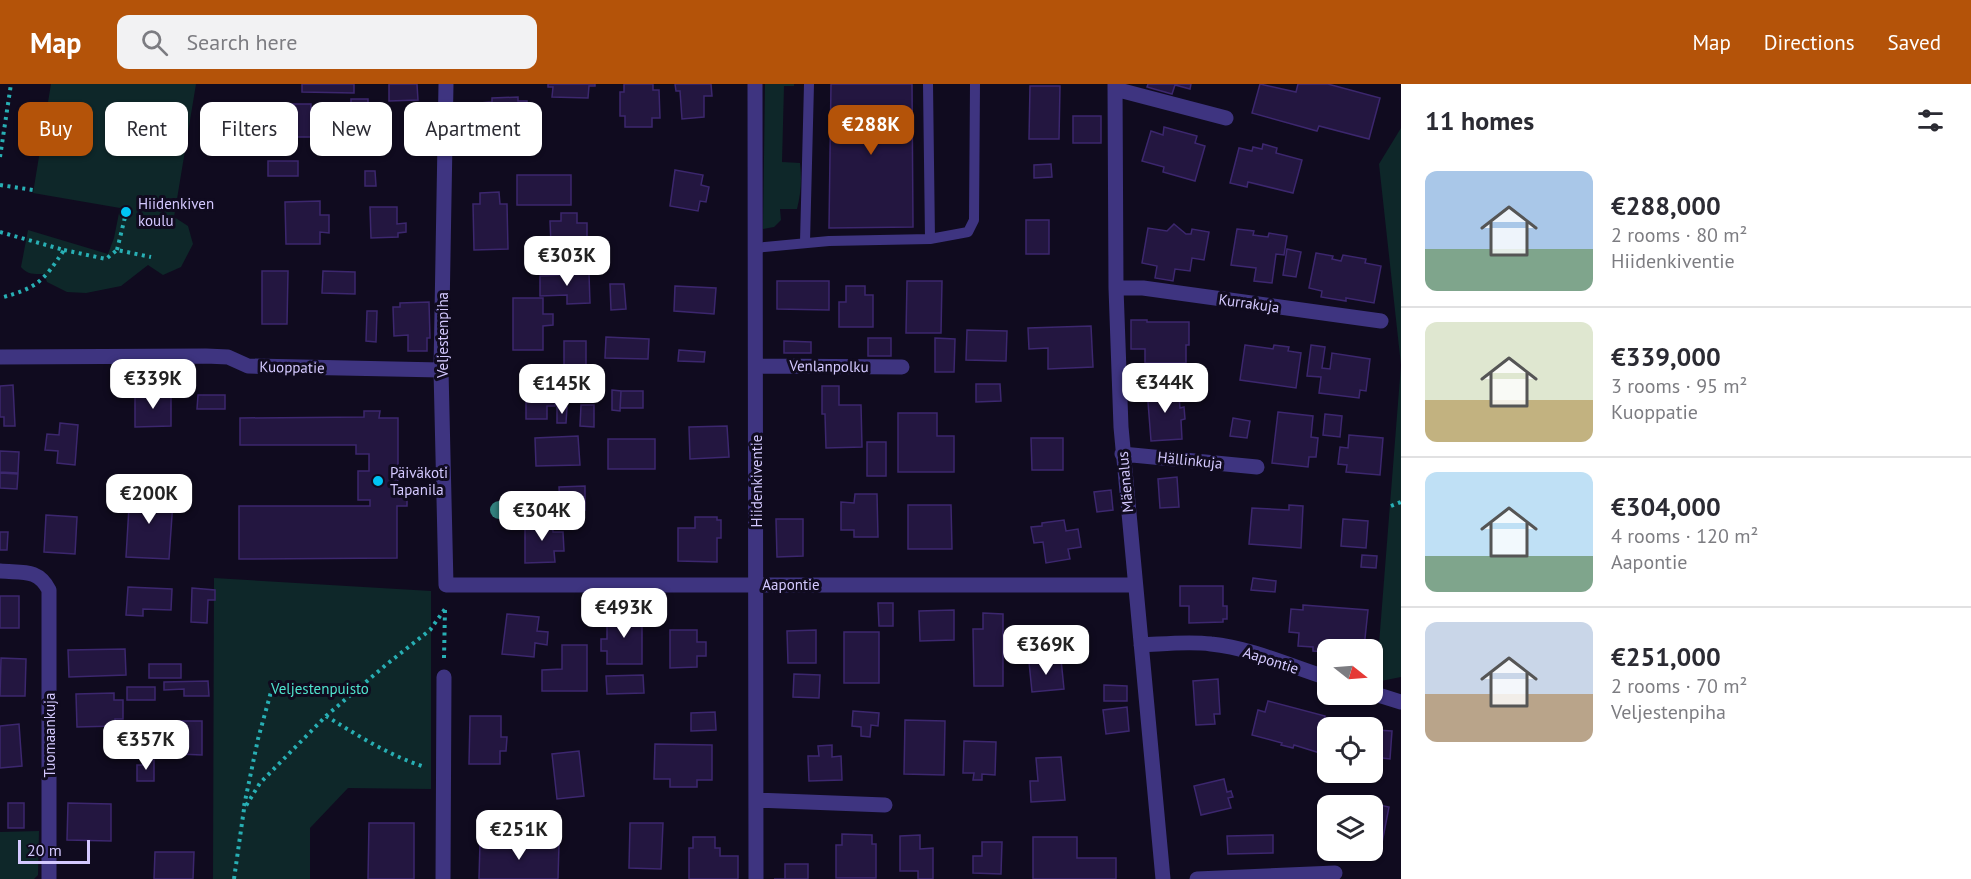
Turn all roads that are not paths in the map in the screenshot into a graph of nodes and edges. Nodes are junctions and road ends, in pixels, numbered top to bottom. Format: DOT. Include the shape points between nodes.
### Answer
graph roads {
  1 [pos="446,84"];
  2 [pos="755,84"];
  3 [pos="809,84"];
  4 [pos="928,84"];
  5 [pos="975,84"];
  6 [pos="1115,86"];
  7 [pos="1227,118"];
  8 [pos="930,239"];
  9 [pos="805,243"];
  10 [pos="755,248"];
  11 [pos="1116,288"];
  12 [pos="1382,321"];
  13 [pos="0,357"];
  14 [pos="756,366"];
  15 [pos="902,367"];
  16 [pos="441,370"];
  17 [pos="1122,453"];
  18 [pos="1257,467"];
  19 [pos="0,571"];
  20 [pos="756,584"];
  21 [pos="446,585"];
  22 [pos="1135,585"];
  23 [pos="1141,645"];
  24 [pos="1317,674"];
  25 [pos="444,677"];
  26 [pos="1383,696"];
  27 [pos="1401,702"];
  28 [pos="757,800"];
  29 [pos="885,805"];
  30 [pos="1335,873"];
  31 [pos="49,879"];
  32 [pos="443,879"];
  33 [pos="756,879"];
  34 [pos="1163,879"];
  35 [pos="1197,879"];
  1 -- 16 [label="street, Veljestenpiha"];
  2 -- 10 [label="street, Hiidenkiventie"];
  3 -- 9 [label="lane"];
  4 -- 8 [label="lane"];
  5 -- 8 [label="lane" via="974,220 968,232"];
  6 -- 7 [label="street"];
  6 -- 11 [label="street, Mäenalus"];
  8 -- 9 [label="lane"];
  9 -- 10 [label="lane"];
  10 -- 14 [label="street, Hiidenkiventie"];
  11 -- 12 [label="street, Kurrakuja" via="1143,288"];
  11 -- 17 [label="street, Mäenalus"];
  13 -- 16 [label="street, Kuoppatie" via="206,356 228,357 248,366"];
  14 -- 15 [label="street, Venlanpolku"];
  14 -- 20 [label="street, Hiidenkiventie"];
  16 -- 21 [label="street, Veljestenpiha"];
  17 -- 18 [label="street, Hällinkuja"];
  17 -- 22 [label="street, Mäenalus"];
  19 -- 31 [label="street, Tuomaankuja" via="35,574 49,590"];
  20 -- 21 [label="street, Aapontie"];
  20 -- 22 [label="street, Aapontie"];
  20 -- 28 [label="street, Hiidenkiventie"];
  22 -- 23 [label="street, Mäenalus"];
  23 -- 24 [label="street, Aapontie" via="1214,644"];
  23 -- 34 [label="street, Mäenalus"];
  25 -- 32 [label="street"];
  26 -- 27 [label="street"];
  28 -- 29 [label="street"];
  28 -- 33 [label="street, Hiidenkiventie"];
  30 -- 35 [label="street"];
}
